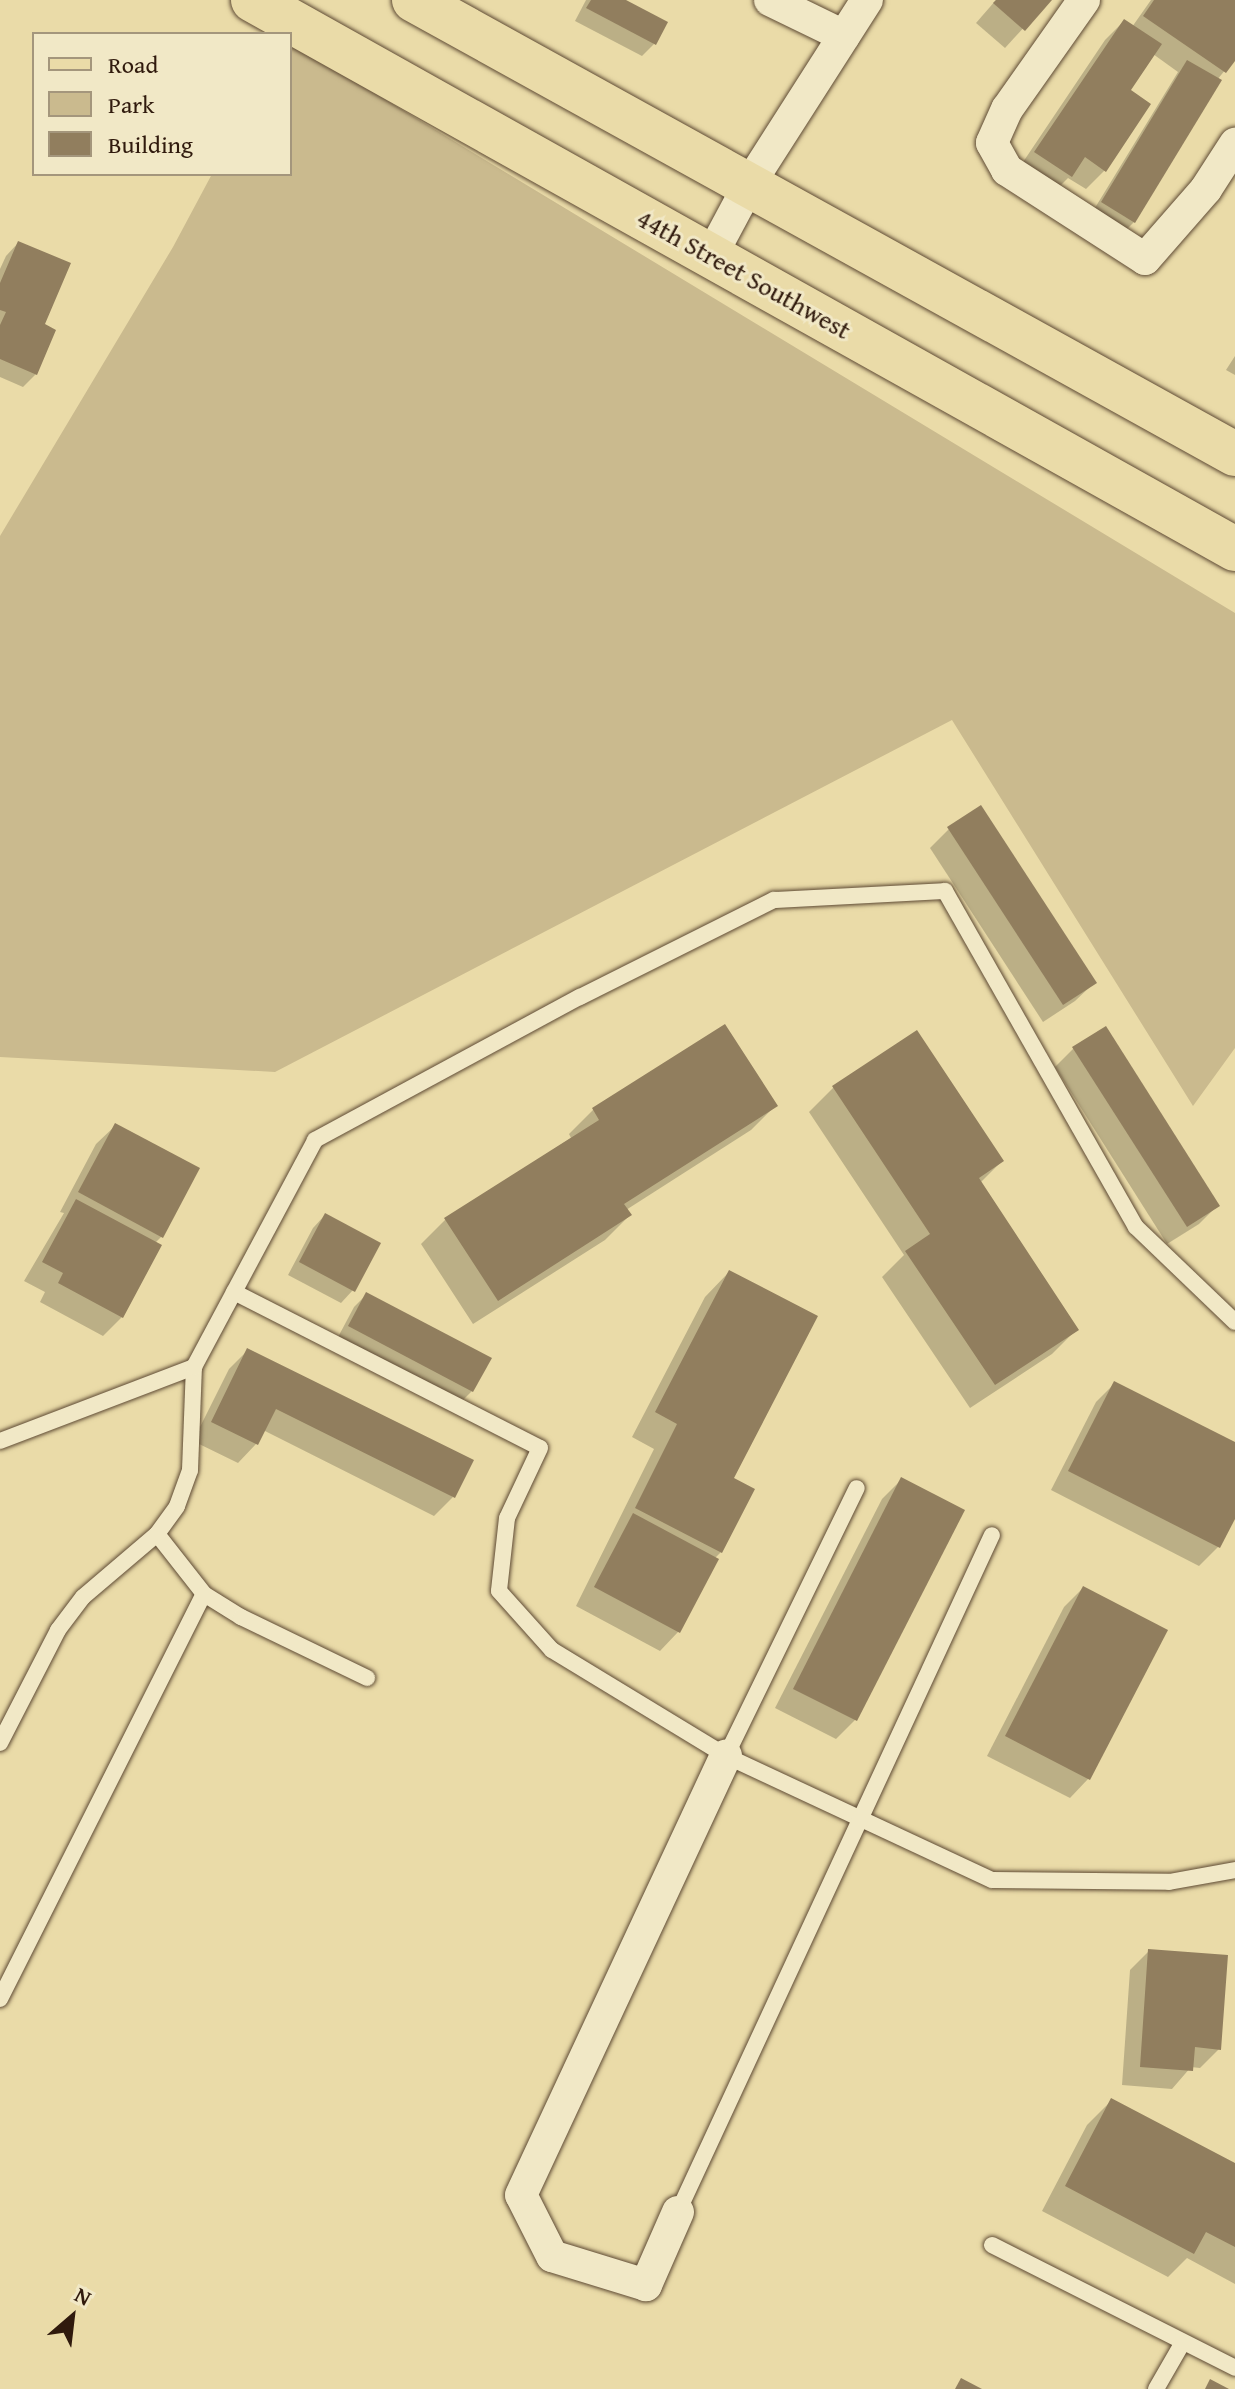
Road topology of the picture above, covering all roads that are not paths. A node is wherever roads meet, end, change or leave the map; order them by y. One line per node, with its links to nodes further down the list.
1 (253, 0): 9 (main road, 44th Street Southwest)
2 (414, 0): 8 (main road)
3 (770, 0): 6 (street)
4 (867, 0): 6 (street)
5 (1084, 0): 7 (street)
6 (844, 36): 8 (street)
7 (1235, 144)
8 (750, 183): 9 (street); 10 (main road)
9 (711, 256): 11 (main road, 44th Street Southwest)
10 (1235, 454)
11 (1235, 549)
12 (234, 1292): 13 (lane); 14 (lane); 22 (lane)
13 (1235, 1322)
14 (194, 1367): 15 (lane); 17 (lane)
15 (0, 1441)
16 (857, 1488): 22 (lane)
17 (157, 1534): 19 (lane); 21 (lane)
18 (992, 1535): 23 (lane)
19 (204, 1594): 20 (lane); 25 (lane)
20 (367, 1678)
21 (0, 1743)
22 (726, 1756): 23 (lane); 26 (street)
23 (860, 1818): 24 (lane); 26 (lane)
24 (1235, 1870)
25 (0, 1999)
26 (678, 2212)
27 (992, 2245): 28 (lane)
28 (1183, 2342): 29 (lane); 30 (lane)
29 (1235, 2368)
30 (1156, 2389)

